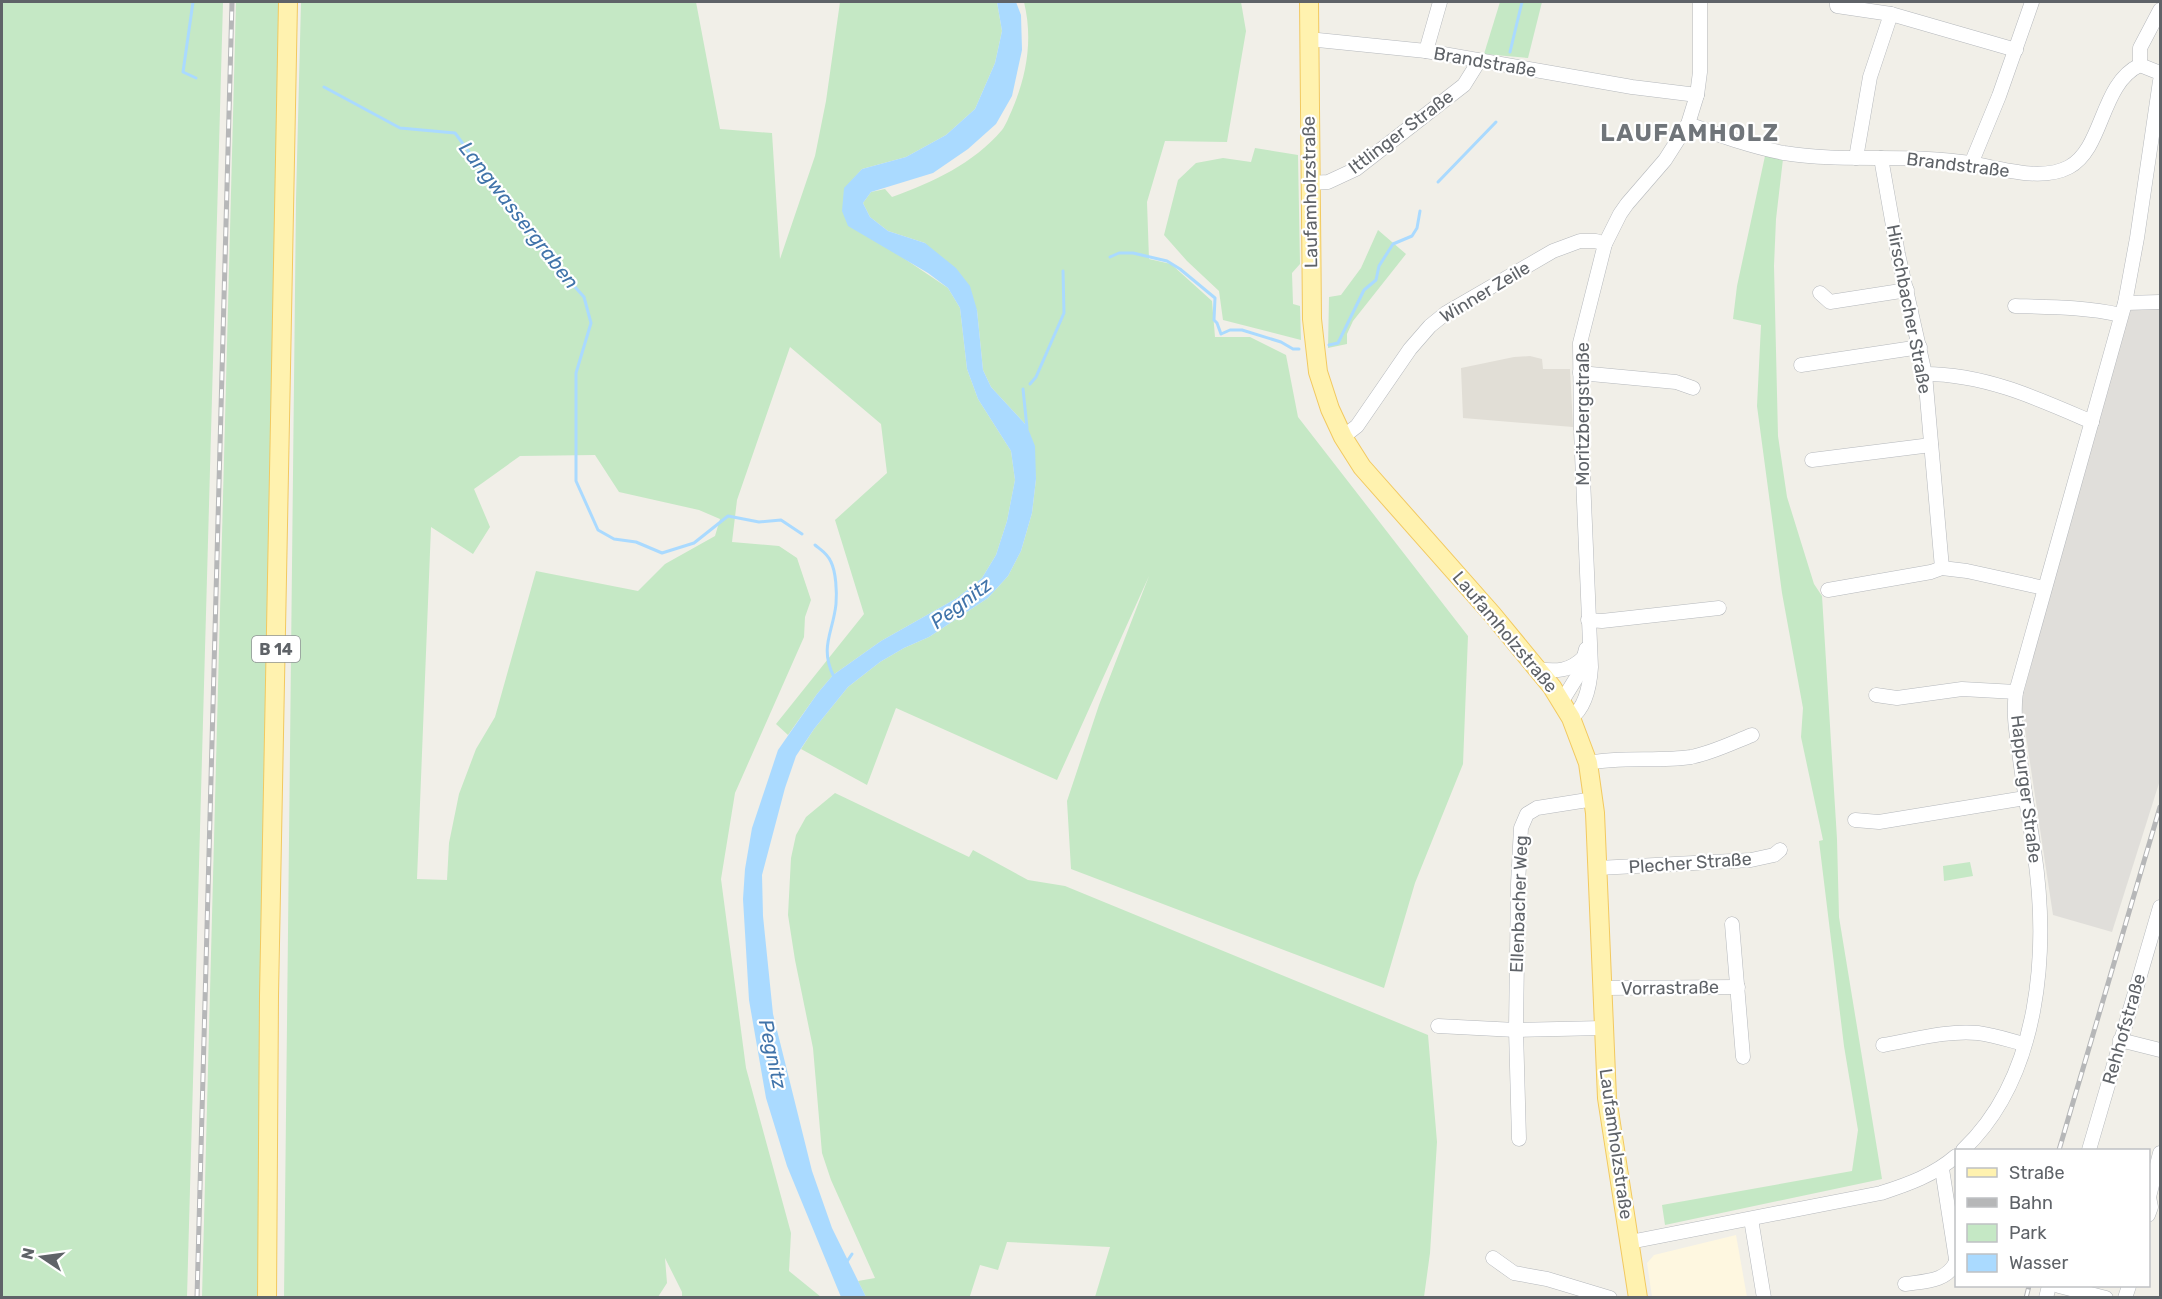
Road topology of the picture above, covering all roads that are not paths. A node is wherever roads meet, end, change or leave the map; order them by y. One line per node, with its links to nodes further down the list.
1 (288, 2): 83 (main road, B 14)
2 (1309, 2): 9 (main road, Laufamholzstraße)
3 (1440, 2): 11 (street)
4 (1700, 2): 16 (street, Moritzbergstraße)
5 (2032, 2): 10 (street)
6 (1837, 4): 8 (street)
7 (2160, 10): 13 (street)
8 (1891, 14): 10 (street); 18 (street)
9 (1308, 39): 11 (street, Brandstraße); 21 (main road, Laufamholzstraße)
10 (2016, 50): 20 (street)
11 (1426, 51): 12 (street, Brandstraße)
12 (1479, 61): 16 (street, Brandstraße); 21 (street, Ittlinger Straße)
13 (2140, 65): 14 (street); 20 (street, Brandstraße)
14 (2160, 73)
15 (2160, 81): 27 (street, Happurger Straße)
16 (1697, 95): 17 (street, Moritzbergstraße)
17 (1688, 124): 18 (street, Brandstraße); 22 (street, Moritzbergstraße)
18 (1856, 158): 19 (street, Brandstraße)
19 (1881, 158): 20 (street, Brandstraße); 23 (street, Hirschbacher Straße)
20 (1971, 164)
21 (1310, 183): 34 (main road, Laufamholzstraße)
22 (1605, 244): 30 (street, Moritzbergstraße); 34 (street, Winner Zeile)
23 (1907, 290): 24 (street); 28 (street, Hirschbacher Straße)
24 (1820, 293)
25 (2160, 302): 27 (street)
26 (2015, 306): 27 (street)
27 (2123, 309): 33 (street, Happurger Straße)
28 (1920, 347): 29 (street); 31 (street, Hirschbacher Straße)
29 (1801, 365)
30 (1580, 373): 32 (street); 41 (street, Moritzbergstraße)
31 (1925, 374): 33 (street); 35 (street, Hirschbacher Straße)
32 (1693, 388)
33 (2092, 422): 38 (street, Happurger Straße)
34 (1343, 437): 44 (main road, Laufamholzstraße)
35 (1931, 444): 36 (street); 37 (street, Hirschbacher Straße)
36 (1812, 460)
37 (1942, 568): 38 (street); 39 (street)
38 (2044, 588): 45 (street, Happurger Straße)
39 (1828, 590)
40 (1719, 608): 41 (street)
41 (1588, 620): 42 (street, Moritzbergstraße)
42 (1588, 641): 43 (street, Moritzbergstraße); 48 (street, Moritzbergstraße)
43 (1583, 658): 44 (street); 47 (street, Moritzbergstraße)
44 (1538, 669): 47 (main road, Laufamholzstraße)
45 (2016, 692): 46 (street); 51 (street, Happurger Straße)
46 (1876, 695)
47 (1562, 701): 48 (main road, Laufamholzstraße)
48 (1571, 718): 50 (main road, Laufamholzstraße)
49 (1752, 735): 50 (street)
50 (1588, 763): 52 (main road, Laufamholzstraße)
51 (2025, 798): 53 (street); 64 (street, Happurger Straße)
52 (1594, 799): 55 (main road, Laufamholzstraße); 62 (street, Ellenbacher Weg)
53 (1855, 820)
54 (1780, 849): 55 (street, Plecher Straße)
55 (1598, 868): 59 (main road, Laufamholzstraße)
56 (2160, 907): 63 (street, Rehhofstraße)
57 (1732, 924): 58 (street, Vorrastraße)
58 (1738, 987): 59 (street, Vorrastraße); 67 (street, Vorrastraße)
59 (1602, 988): 61 (main road, Laufamholzstraße)
60 (1438, 1026): 62 (street)
61 (1604, 1028): 62 (street); 76 (main road, Laufamholzstraße)
62 (1516, 1030): 68 (street, Ellenbacher Weg)
63 (2120, 1040): 66 (street); 70 (street, Rehhofstraße)
64 (2024, 1044): 65 (street); 69 (street, Happurger Straße)
65 (1883, 1046)
66 (2160, 1050)
67 (1743, 1057)
68 (1519, 1139)
69 (1964, 1149)
70 (2089, 1149)
71 (2160, 1154): 74 (street)
72 (1955, 1157): 73 (street)
73 (1942, 1169): 75 (street); 77 (street)
74 (2150, 1193)
75 (1751, 1219): 76 (street); 85 (street)
76 (1630, 1242): 82 (main road, Laufamholzstraße)
77 (1955, 1254)
78 (1493, 1258): 84 (street)
79 (1955, 1263): 80 (street)
80 (1905, 1284)
81 (2063, 1287): 86 (street)
82 (1637, 1297)
83 (267, 1298)
84 (1610, 1298)
85 (1764, 1298)
86 (2106, 1298)

